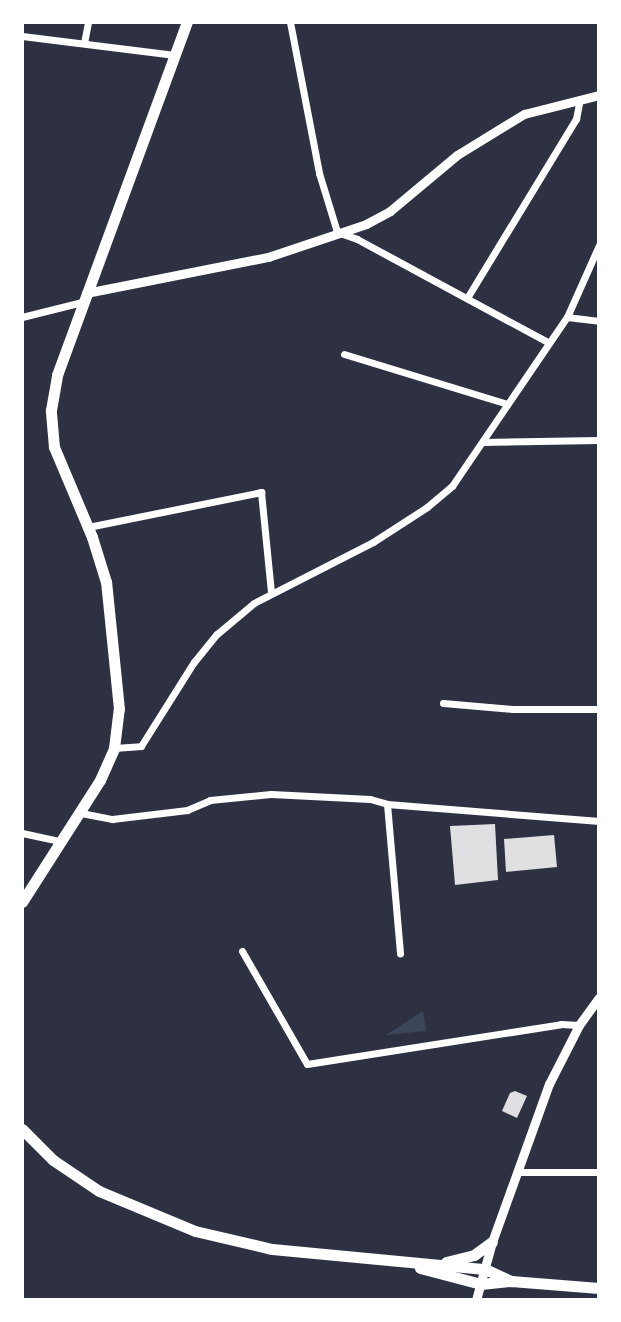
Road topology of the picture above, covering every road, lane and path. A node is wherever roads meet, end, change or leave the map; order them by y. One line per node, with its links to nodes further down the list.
1 (88, 22): 5 (street)
2 (187, 22): 6 (main road)
3 (290, 22): 9 (street)
4 (22, 36): 5 (street)
5 (84, 43): 6 (street)
6 (175, 55): 11 (main road)
7 (599, 95): 8 (street)
8 (580, 99): 9 (street); 12 (street)
9 (337, 232): 11 (street); 12 (street)
10 (599, 245): 14 (street)
11 (84, 298): 13 (street); 21 (main road)
12 (467, 298): 16 (street)
13 (22, 317)
14 (567, 317): 15 (street); 16 (street)
15 (599, 321)
16 (549, 343): 18 (street)
17 (344, 354): 18 (street)
18 (508, 404): 20 (street)
19 (599, 440): 20 (street)
20 (483, 442): 22 (street)
21 (88, 527): 22 (street); 25 (main road)
22 (271, 592): 25 (street)
23 (443, 703): 24 (street)
24 (599, 709)
25 (114, 748): 27 (main road)
26 (387, 804): 27 (street); 28 (street); 33 (street)
27 (81, 813): 30 (main road)
28 (599, 821)
29 (22, 833): 30 (street)
30 (61, 841): 31 (main road)
31 (22, 902)
32 (242, 951): 35 (street)
33 (400, 953)
34 (599, 997): 35 (street)
35 (579, 1025): 37 (street)
36 (22, 1129): 40 (main road)
37 (519, 1172): 38 (street); 39 (street)
38 (599, 1172)
39 (492, 1242): 41 (main road); 42 (street)
40 (408, 1263): 41 (main road); 44 (main road)
41 (429, 1265): 42 (main road)
42 (485, 1269): 43 (main road); 44 (street)
43 (511, 1281): 44 (main road); 45 (main road)
44 (481, 1284): 46 (street)
45 (599, 1288)
46 (476, 1300)

